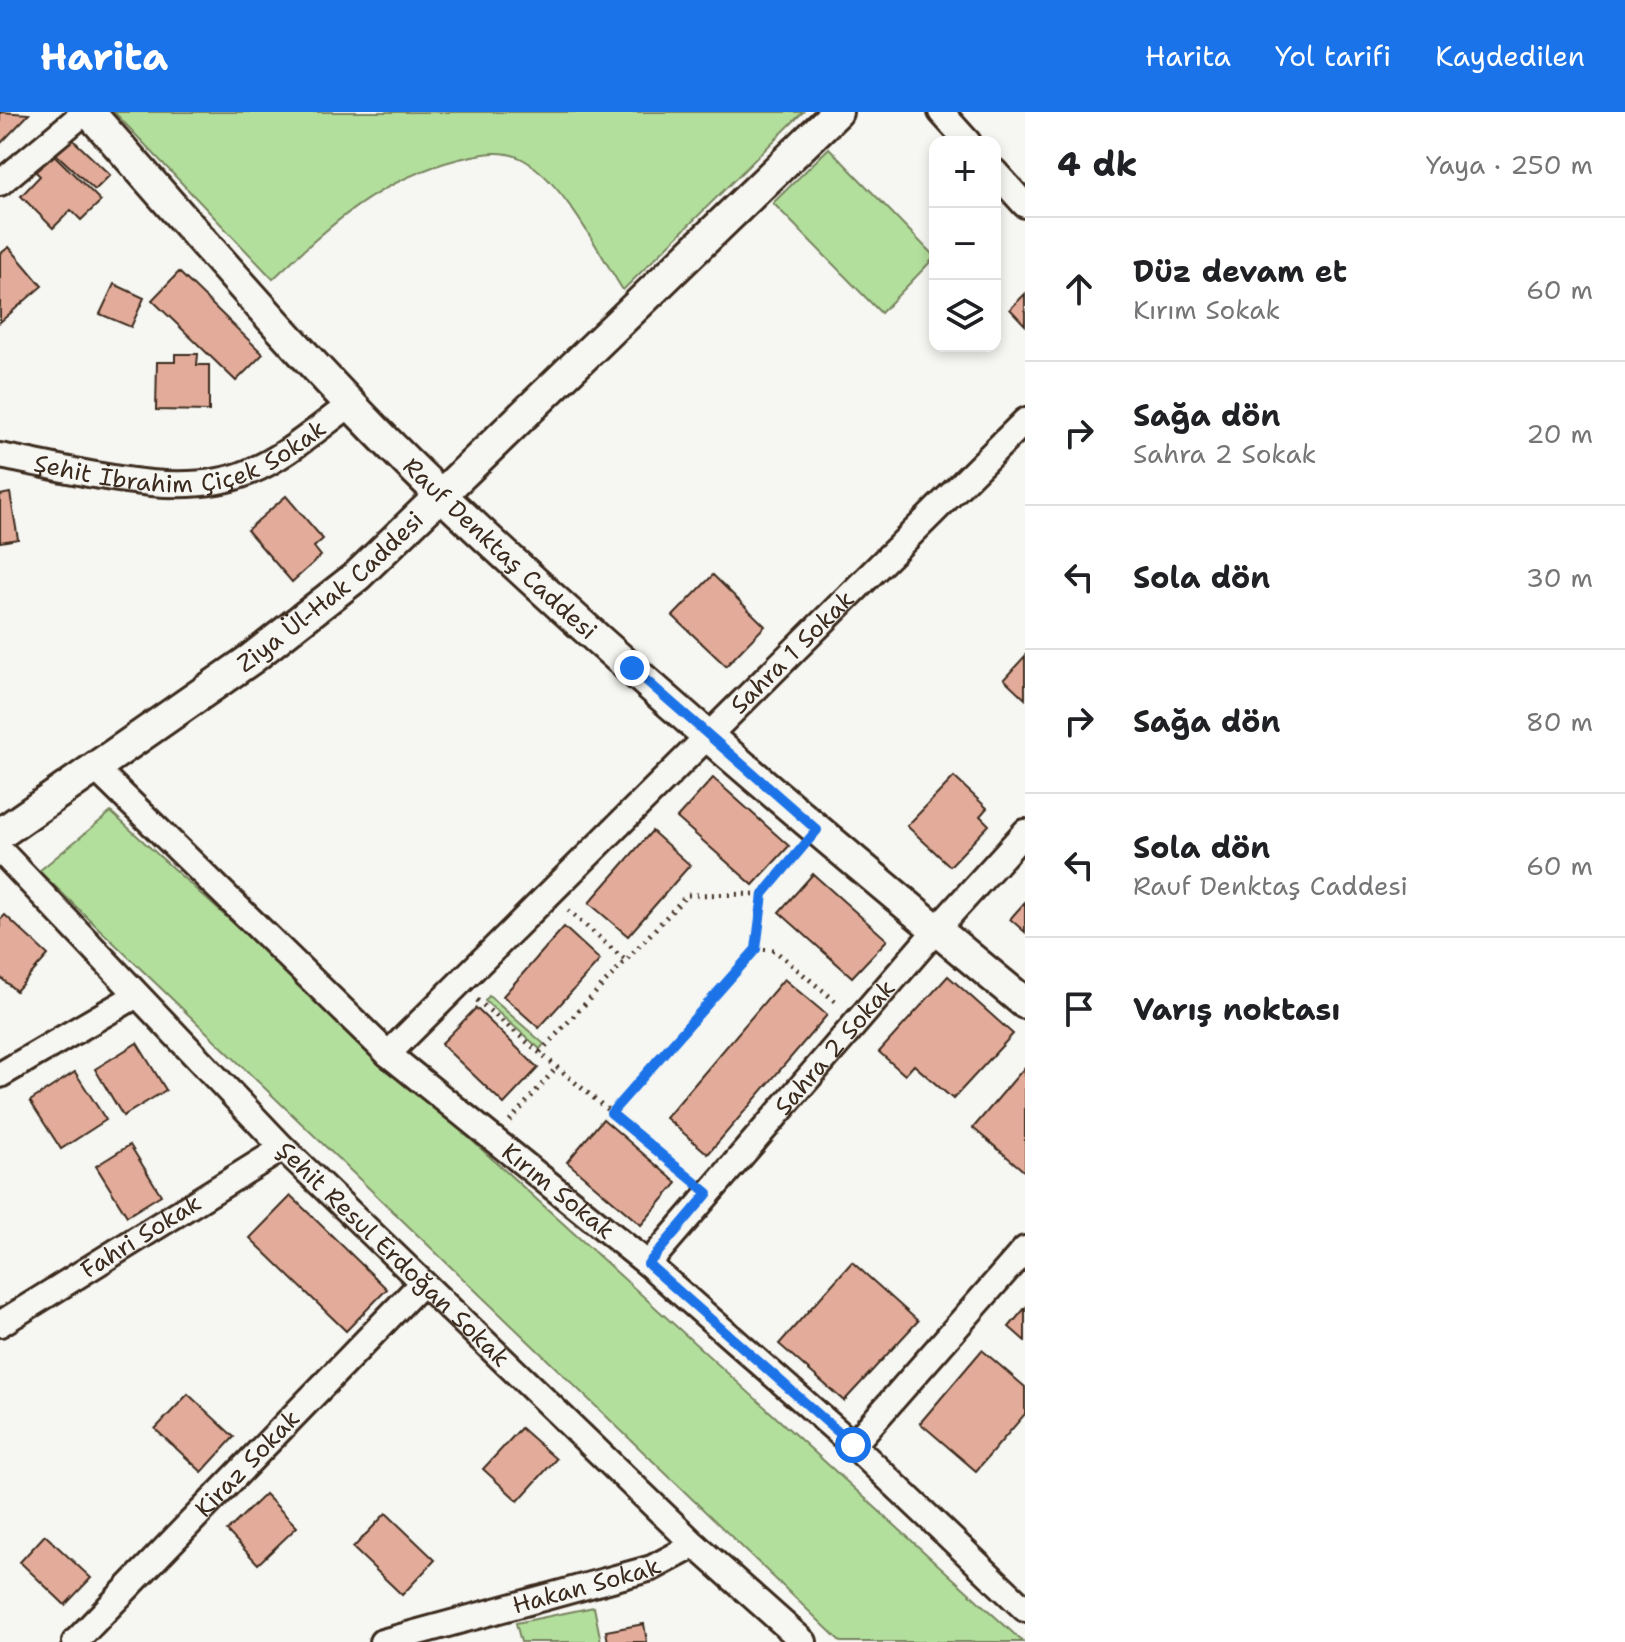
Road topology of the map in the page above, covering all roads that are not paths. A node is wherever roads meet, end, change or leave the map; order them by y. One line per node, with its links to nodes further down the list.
1 (87, 112): 6 (street); 8 (street, Rauf Denktaş Caddesi)
2 (837, 112): 11 (street, Ziya Ül-Hak Caddesi)
3 (941, 112): 4 (street)
4 (963, 136)
5 (1001, 179): 7 (street)
6 (0, 183)
7 (1025, 205)
8 (351, 404): 10 (street, Şehit İbrahim Çiçek Sokak); 11 (street, Rauf Denktaş Caddesi)
9 (1025, 421): 12 (street, Sahra 1 Sokak)
10 (0, 456)
11 (440, 494): 12 (street, Rauf Denktaş Caddesi); 13 (street, Ziya Ül-Hak Caddesi)
12 (707, 735): 17 (street, Rauf Denktaş Caddesi); 20 (street, Sahra 1 Sokak)
13 (95, 768): 15 (street, Ziya Ül-Hak Caddesi); 20 (street, Kırım Sokak)
14 (1025, 832): 17 (street, Sahra 2 Sokak)
15 (0, 834)
16 (0, 850): 18 (street, Şehit Resul Erdoğan Sokak)
17 (936, 930): 19 (street, Rauf Denktaş Caddesi); 24 (street, Sahra 2 Sokak)
18 (137, 995): 21 (street); 22 (street, Şehit Resul Erdoğan Sokak)
19 (1025, 1003)
20 (388, 1054): 24 (street, Kırım Sokak)
21 (0, 1075)
22 (283, 1148): 25 (street, Şehit Resul Erdoğan Sokak); 26 (street, Fahri Sokak)
23 (1025, 1249): 27 (street)
24 (648, 1264): 27 (street, Kırım Sokak)
25 (421, 1284): 28 (street, Şehit Resul Erdoğan Sokak); 30 (street, Kiraz Sokak)
26 (0, 1324)
27 (853, 1445): 29 (street, Kırım Sokak)
28 (695, 1545): 31 (street, Hakan Sokak); 32 (street, Şehit Resul Erdoğan Sokak)
29 (1025, 1609)
30 (75, 1642)
31 (382, 1642)
32 (804, 1642)

